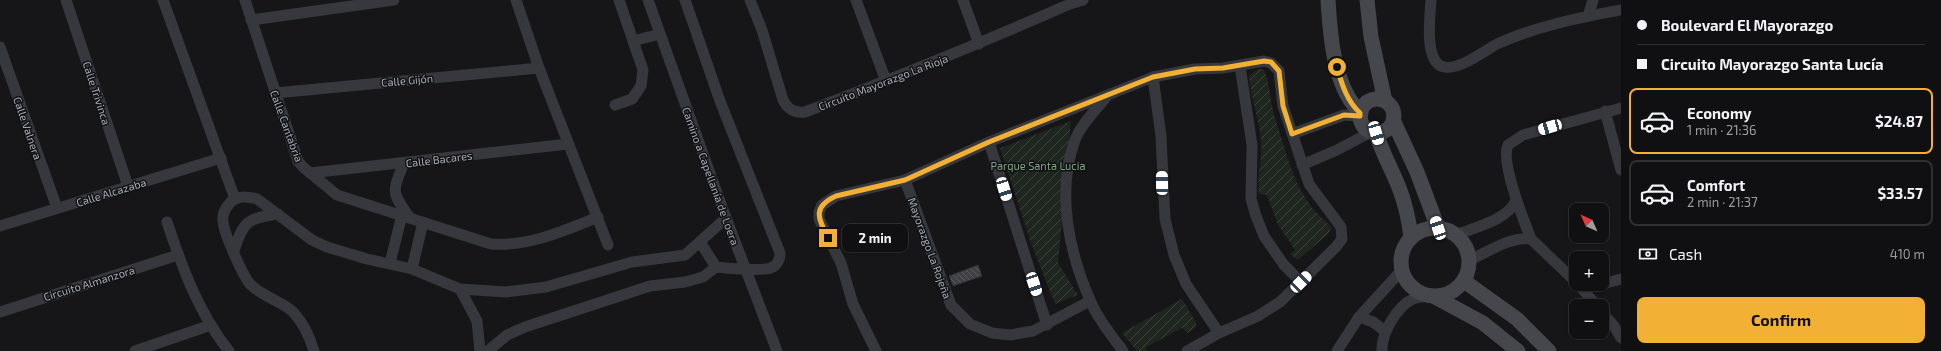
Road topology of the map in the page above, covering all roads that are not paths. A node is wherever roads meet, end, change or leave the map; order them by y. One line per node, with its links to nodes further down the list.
1 (66, 0): 47 (street, Calle Trivinca)
2 (163, 0): 41 (street)
3 (245, 0): 20 (street, Calle Cantabria)
4 (394, 0): 20 (street)
5 (516, 0): 26 (street)
6 (619, 0): 22 (street)
7 (648, 0): 21 (street, Camino a Capellanía de Loera)
8 (685, 0): 70 (street)
9 (750, 0): 28 (street, Circuito Mayorazgo La Rioja)
10 (856, 0): 28 (street)
11 (963, 0): 23 (street)
12 (1083, 0): 17 (street, Circuito Mayorazgo La Rioja)
13 (1328, 0): 35 (street)
14 (1367, 0): 31 (street)
15 (1430, 0): 19 (street)
16 (1594, 0): 19 (street)
17 (1069, 2): 23 (street, Circuito Mayorazgo La Rioja)
18 (1621, 10): 19 (street)
19 (1588, 16)
20 (251, 20): 29 (street, Calle Cantabria)
21 (660, 34): 22 (street); 54 (street, Camino a Capellanía de Loera)
22 (633, 41): 32 (street)
23 (979, 44): 28 (street, Circuito Mayorazgo La Rioja)
24 (0, 47): 50 (street, Calle Valnera)
25 (1240, 66): 27 (street); 38 (street); 75 (street)
26 (539, 68): 29 (street, Calle Gijón); 40 (street)
27 (1153, 77): 30 (street); 88 (street)
28 (886, 81)
29 (275, 93): 45 (street, Calle Cantabria)
30 (1108, 96): 39 (street); 81 (street)
31 (1385, 101): 35 (street); 36 (street)
32 (615, 105)
33 (1621, 108): 34 (street)
34 (1605, 111): 44 (street); 49 (street)
35 (1360, 115): 37 (street); 38 (street)
36 (1393, 120): 37 (street); 58 (street)
37 (1374, 132): 43 (street); 60 (street)
38 (1292, 134): 43 (street)
39 (989, 142): 46 (street); 86 (street)
40 (568, 144): 42 (street, Calle Bacares); 53 (street)
41 (221, 158): 47 (street, Calle Alcazaba); 48 (street)
42 (404, 163): 45 (street, Calle Bacares); 52 (street)
43 (1302, 165): 75 (street)
44 (1621, 170)
45 (310, 173): 52 (street, Calle Cantabria)
46 (905, 180): 86 (street, Mayorazgo La Rojeña); 96 (street)
47 (128, 186): 50 (street, Calle Alcazaba)
48 (235, 199): 51 (street); 64 (street)
49 (1516, 201): 59 (street); 61 (street)
50 (56, 208): 57 (street, Calle Alcazaba)
51 (278, 214): 64 (street); 67 (street)
52 (406, 216): 56 (street, Calle Cantabria); 67 (street)
53 (598, 217): 56 (street, Calle Cantabria); 63 (street)
54 (726, 218): 62 (street); 70 (street, Camino a Capellanía de Loera)
55 (168, 222): 65 (street)
56 (424, 222): 69 (street)
57 (0, 226)
58 (1438, 228): 59 (street); 60 (street)
59 (1456, 235): 66 (street)
60 (1411, 238): 71 (street)
61 (1531, 239): 66 (street); 72 (street)
62 (700, 242): 68 (street); 77 (street)
63 (608, 245)
64 (234, 251): 92 (street)
65 (178, 255): 82 (street, Circuito Almanzora); 85 (street)
66 (1470, 260): 74 (street)
67 (390, 263): 69 (street)
68 (716, 267): 70 (street); 94 (street)
69 (412, 269): 77 (street)
70 (746, 269): 95 (street, Camino a Capellanía de Loera)
71 (1401, 271): 79 (street); 83 (street)
72 (1569, 275)
73 (1621, 279): 76 (street)
74 (1464, 281): 79 (street); 102 (street)
75 (1301, 282): 88 (street)
76 (1609, 282)
77 (460, 289): 93 (street)
78 (1584, 291): 80 (street)
79 (1432, 297): 87 (street); 101 (street)
80 (1591, 299)
81 (1090, 301): 86 (street, Mayorazgo La Rojeña); 97 (street)
82 (0, 312)
83 (1359, 317): 87 (street); 99 (street)
84 (1609, 320): 89 (street)
85 (211, 325): 90 (street); 91 (street)
86 (1047, 325)
87 (1385, 331): 100 (street)
88 (1219, 333): 98 (street)
89 (1621, 338)
90 (136, 351)
91 (228, 351)
92 (314, 351)
93 (480, 351)
94 (488, 351)
95 (777, 351)
96 (876, 351)
97 (1123, 351)
98 (1187, 351)
99 (1337, 351)
100 (1382, 351)
101 (1518, 351)
102 (1549, 351)

